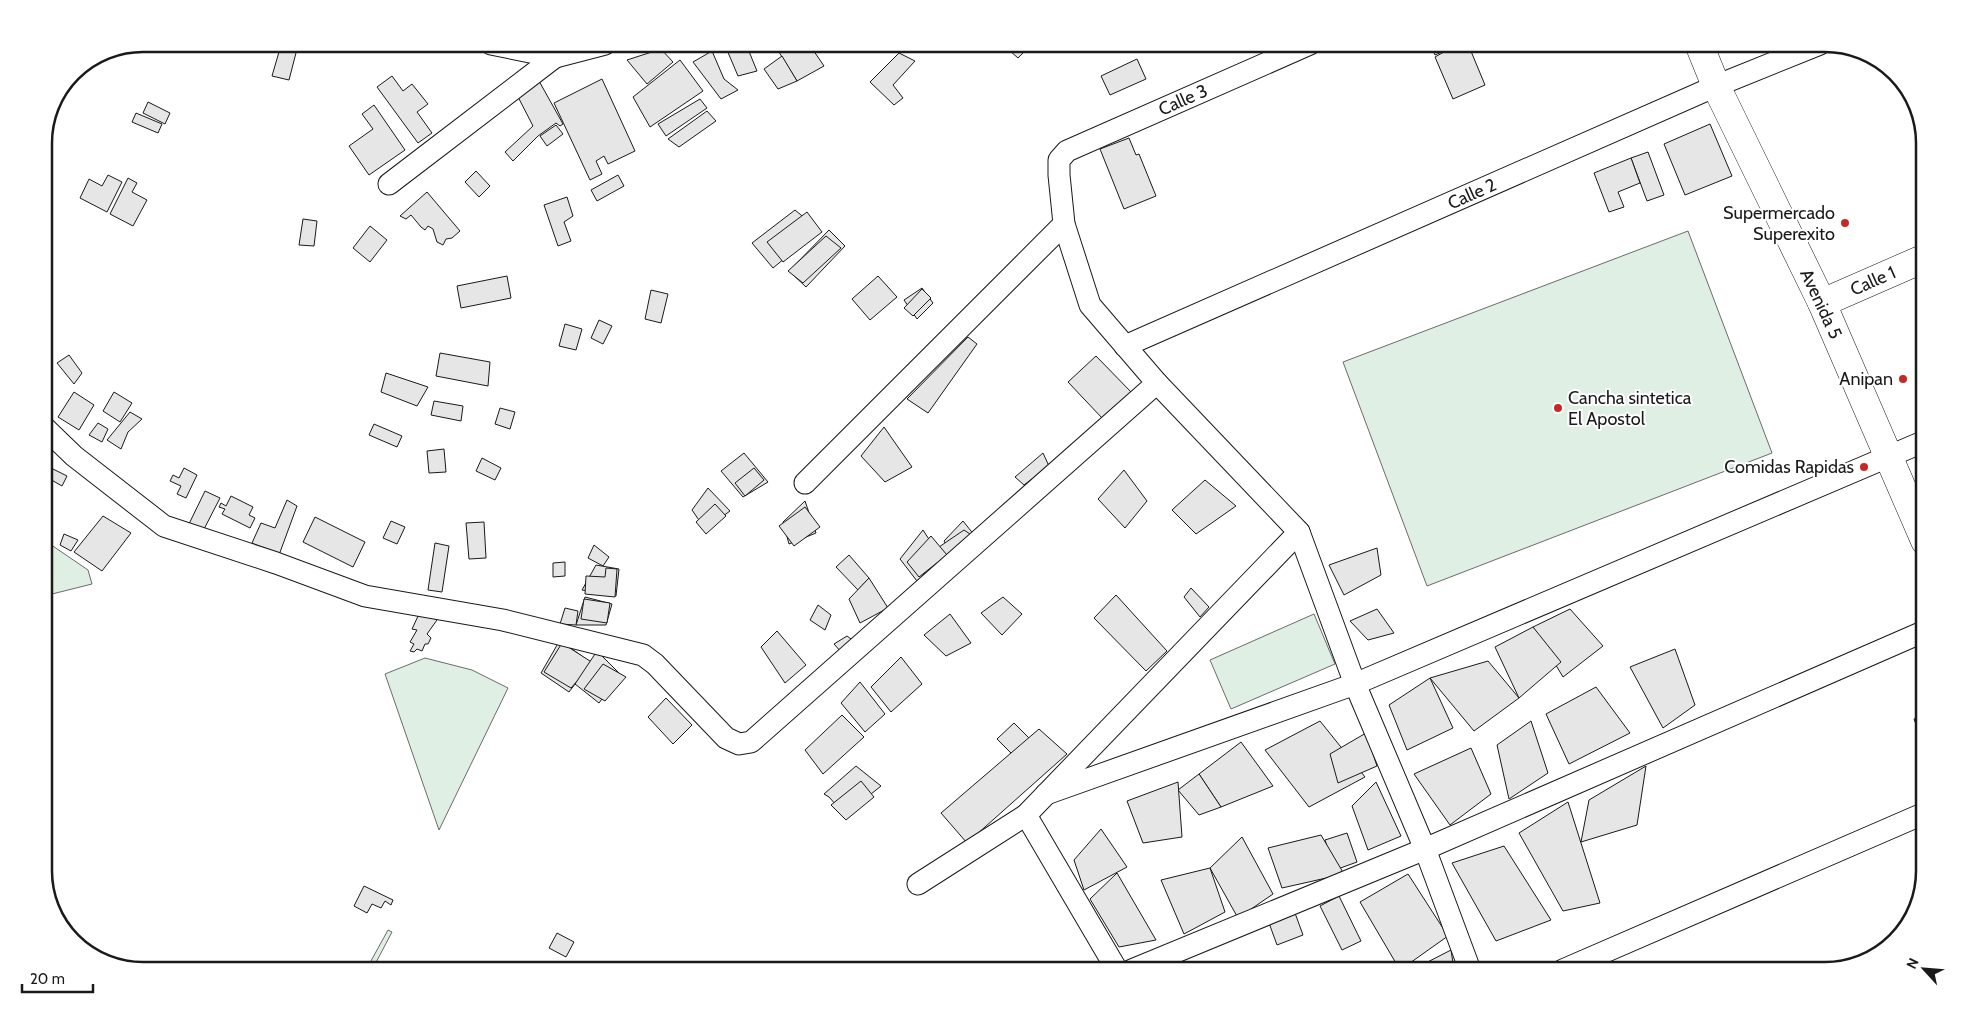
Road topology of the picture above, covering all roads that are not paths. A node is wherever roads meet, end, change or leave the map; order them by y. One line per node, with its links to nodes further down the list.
1 (530, 52): 6 (street)
2 (574, 52): 6 (street)
3 (1292, 52): 9 (street, Calle 3)
4 (1702, 52): 7 (street, Avenida 5)
5 (1800, 52): 7 (street, Calle 2)
6 (555, 57): 8 (street)
7 (1716, 86): 11 (street, Avenida 5); 12 (street, Calle 2)
8 (388, 184)
9 (1064, 224): 12 (street); 17 (street)
10 (1916, 262): 11 (street, Calle 1)
11 (1822, 303): 16 (street, Avenida 5)
12 (1125, 346): 13 (street)
13 (1157, 383): 14 (street); 19 (street)
14 (53, 436)
15 (1916, 446): 16 (street)
16 (1890, 456): 18 (street, Avenida 5); 21 (street)
17 (805, 483)
18 (1916, 518)
19 (1299, 532): 21 (street); 22 (street)
20 (1916, 635): 25 (street)
21 (1355, 684): 22 (street); 25 (street)
22 (1046, 794): 23 (street)
23 (1026, 815): 26 (street); 27 (street)
24 (1916, 817): 30 (street)
25 (1425, 849): 28 (street); 29 (street)
26 (918, 884)
27 (1112, 962)
28 (1151, 962)
29 (1467, 962)
30 (1581, 962)

